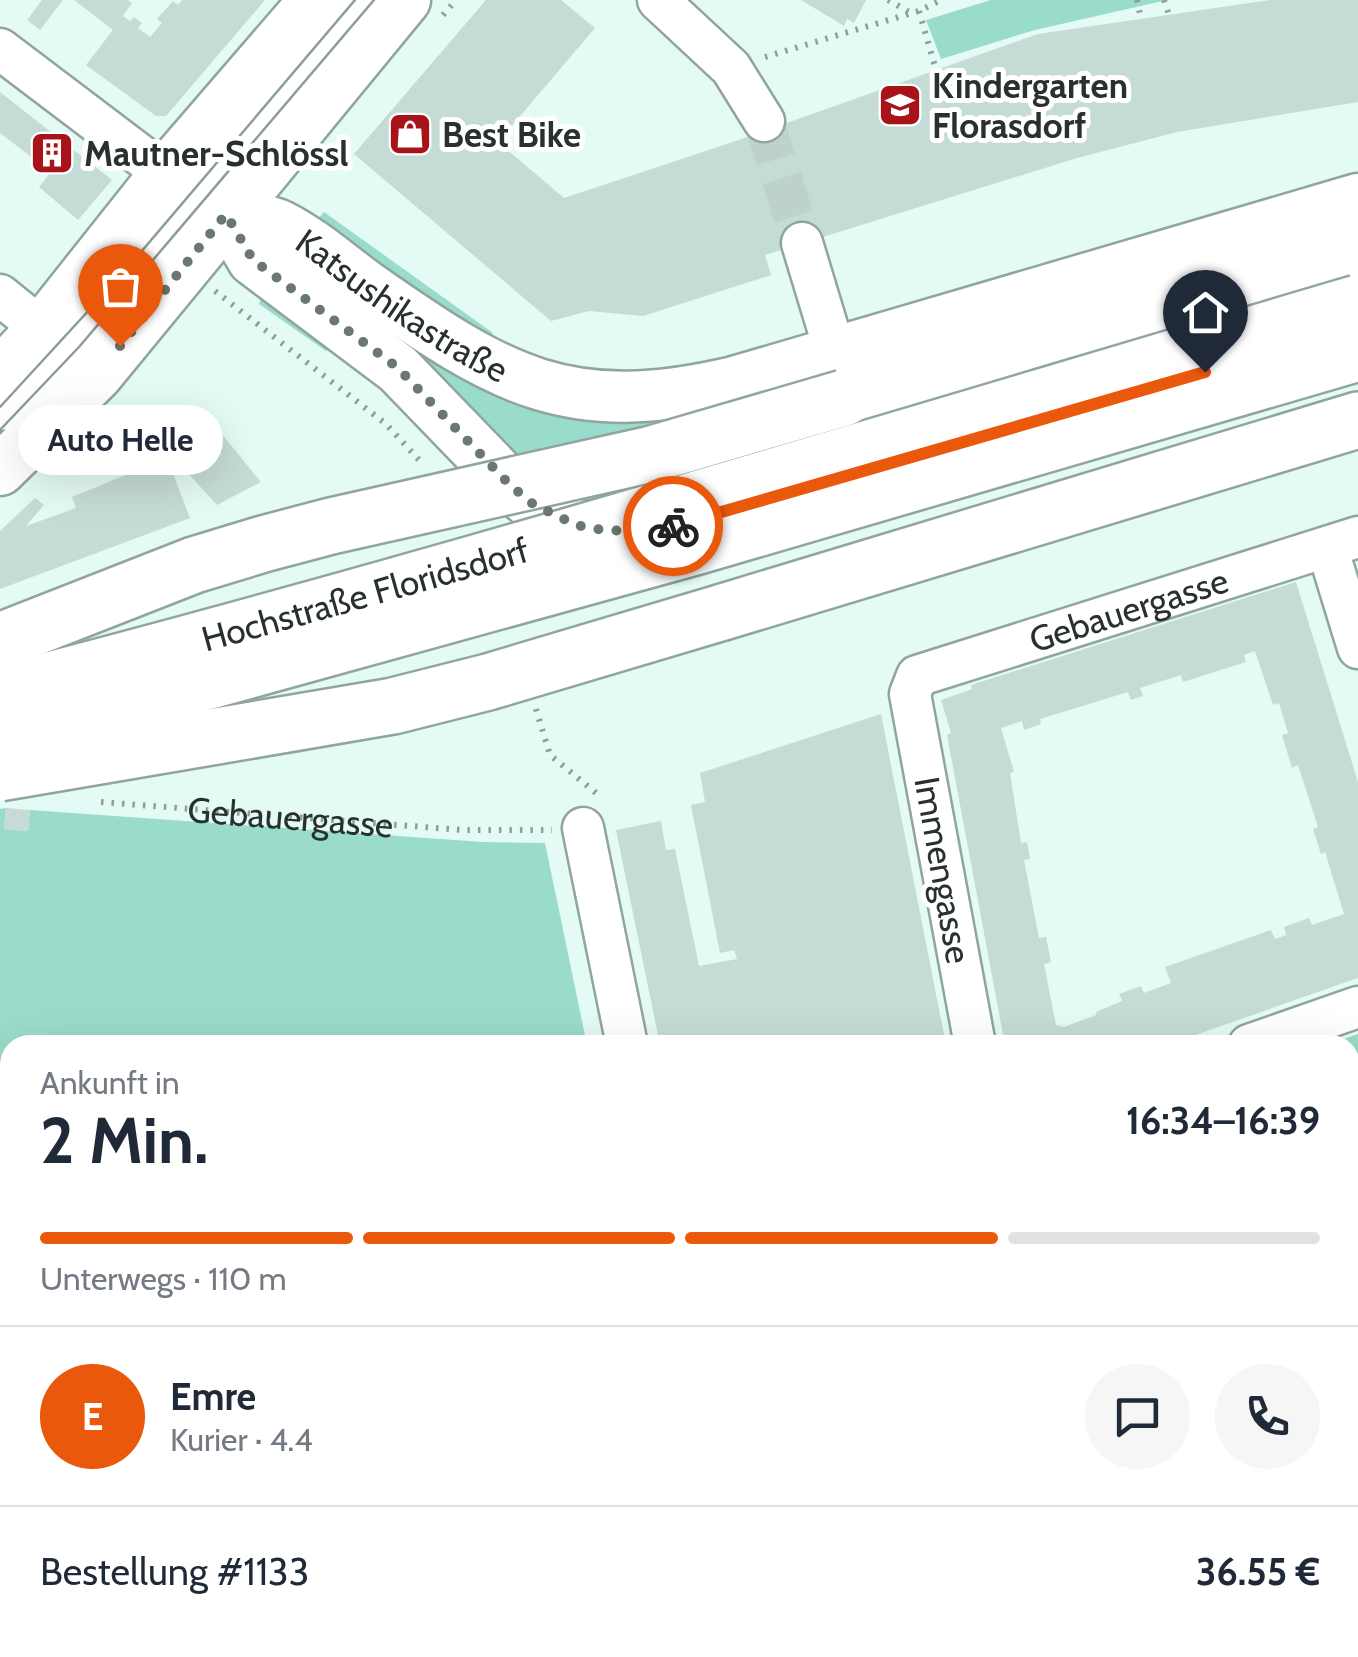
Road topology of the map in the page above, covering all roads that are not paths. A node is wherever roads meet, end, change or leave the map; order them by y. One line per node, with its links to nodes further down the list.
1 (314, 0): 7 (main road)
2 (364, 0): 7 (street)
3 (405, 0): 7 (main road)
4 (658, 0): 6 (street)
5 (0, 49): 7 (street)
6 (764, 121)
7 (196, 196): 13 (main road, Katsushikastraße); 14 (main road); 17 (main road, Katsushikastraße); 18 (street); 20 (main road)
8 (1358, 200): 17 (main road, Katsushikastraße)
9 (802, 244): 17 (street)
10 (1358, 247): 17 (highway)
11 (0, 294): 14 (street)
12 (1358, 303): 24 (highway, Hochstraße Floridsdorf, bridge)
13 (1358, 328)
14 (42, 329): 16 (main road)
15 (1358, 353): 26 (highway, Hochstraße Floridsdorf, bridge)
16 (0, 374)
17 (840, 375): 22 (highway, bridge)
18 (0, 410)
19 (1358, 420): 27 (highway, bridge)
20 (0, 470)
21 (1342, 542): 23 (street); 25 (street, Gebauergasse)
22 (0, 641)
23 (1358, 648)
24 (0, 693)
25 (910, 694): 31 (street, Immengasse)
26 (0, 740)
27 (0, 773)
28 (590, 810): 30 (street)
29 (1358, 1007): 32 (street)
30 (625, 1035)
31 (974, 1035)
32 (1278, 1035)

